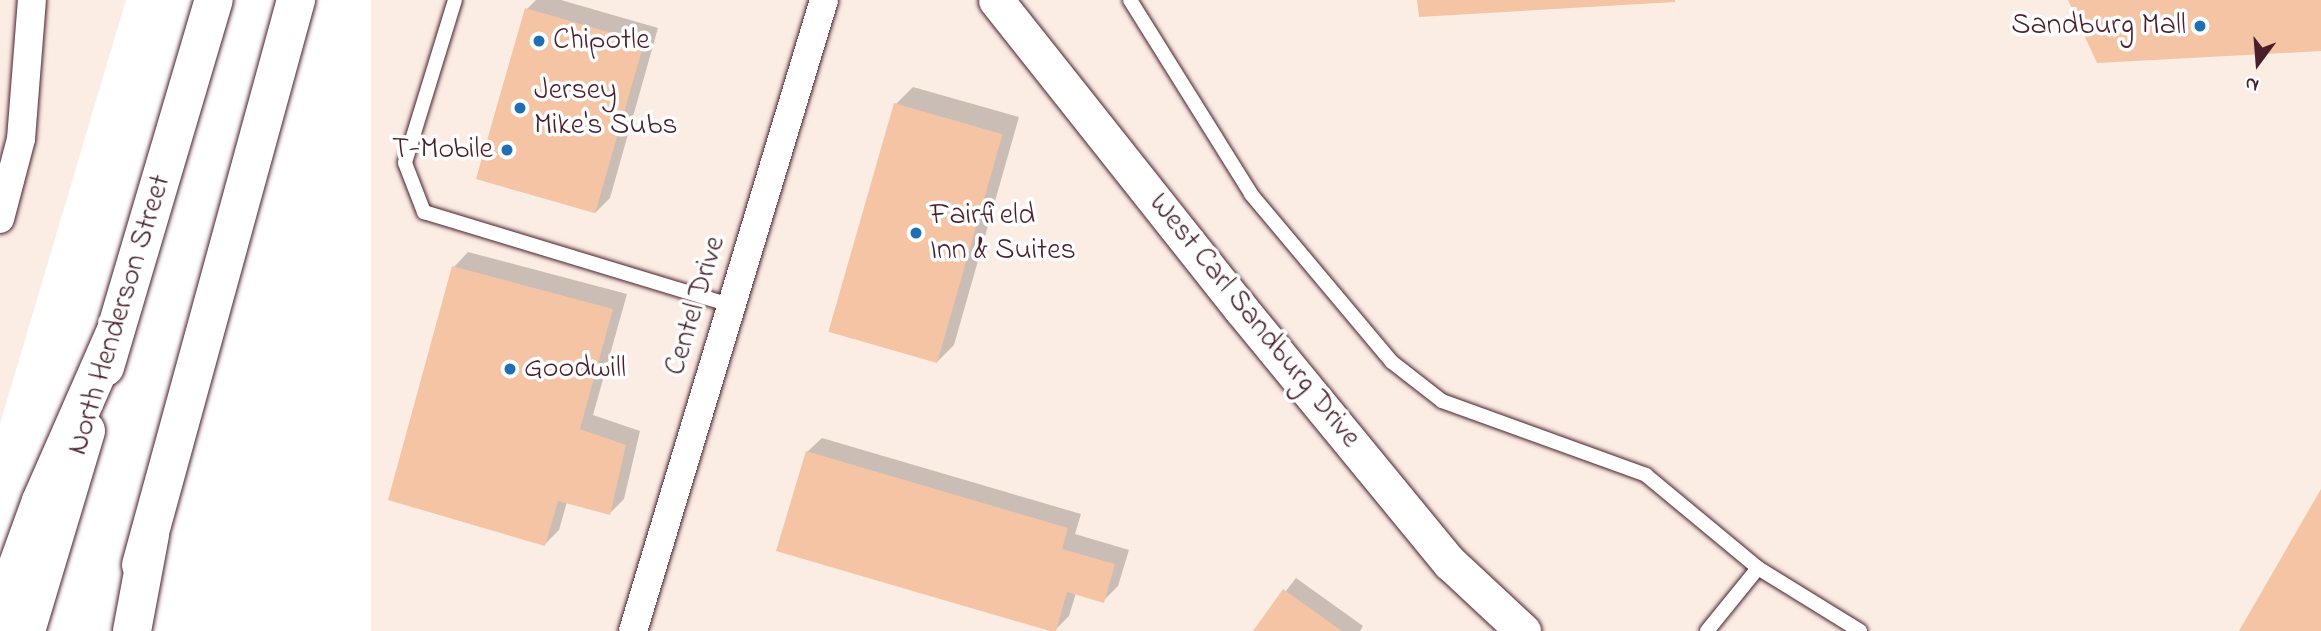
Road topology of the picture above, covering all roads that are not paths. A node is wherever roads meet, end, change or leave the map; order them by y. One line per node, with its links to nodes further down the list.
1 (32, 0): 8 (street)
2 (214, 0): 10 (main road, North Henderson Street)
3 (296, 0): 11 (main road)
4 (455, 0): 9 (lane)
5 (824, 0): 9 (street, Centel Drive)
6 (996, 0): 18 (street, West Carl Sandburg Drive)
7 (1130, 0): 12 (lane)
8 (0, 219)
9 (731, 305): 17 (street, Centel Drive)
10 (114, 335): 13 (main road); 14 (main road, North Henderson Street)
11 (150, 535): 15 (main road); 16 (main road)
12 (1758, 568): 19 (lane); 20 (lane)
13 (0, 614)
14 (26, 631)
15 (121, 631)
16 (132, 631)
17 (633, 631)
18 (1523, 631)
19 (1707, 631)
20 (1860, 631)

